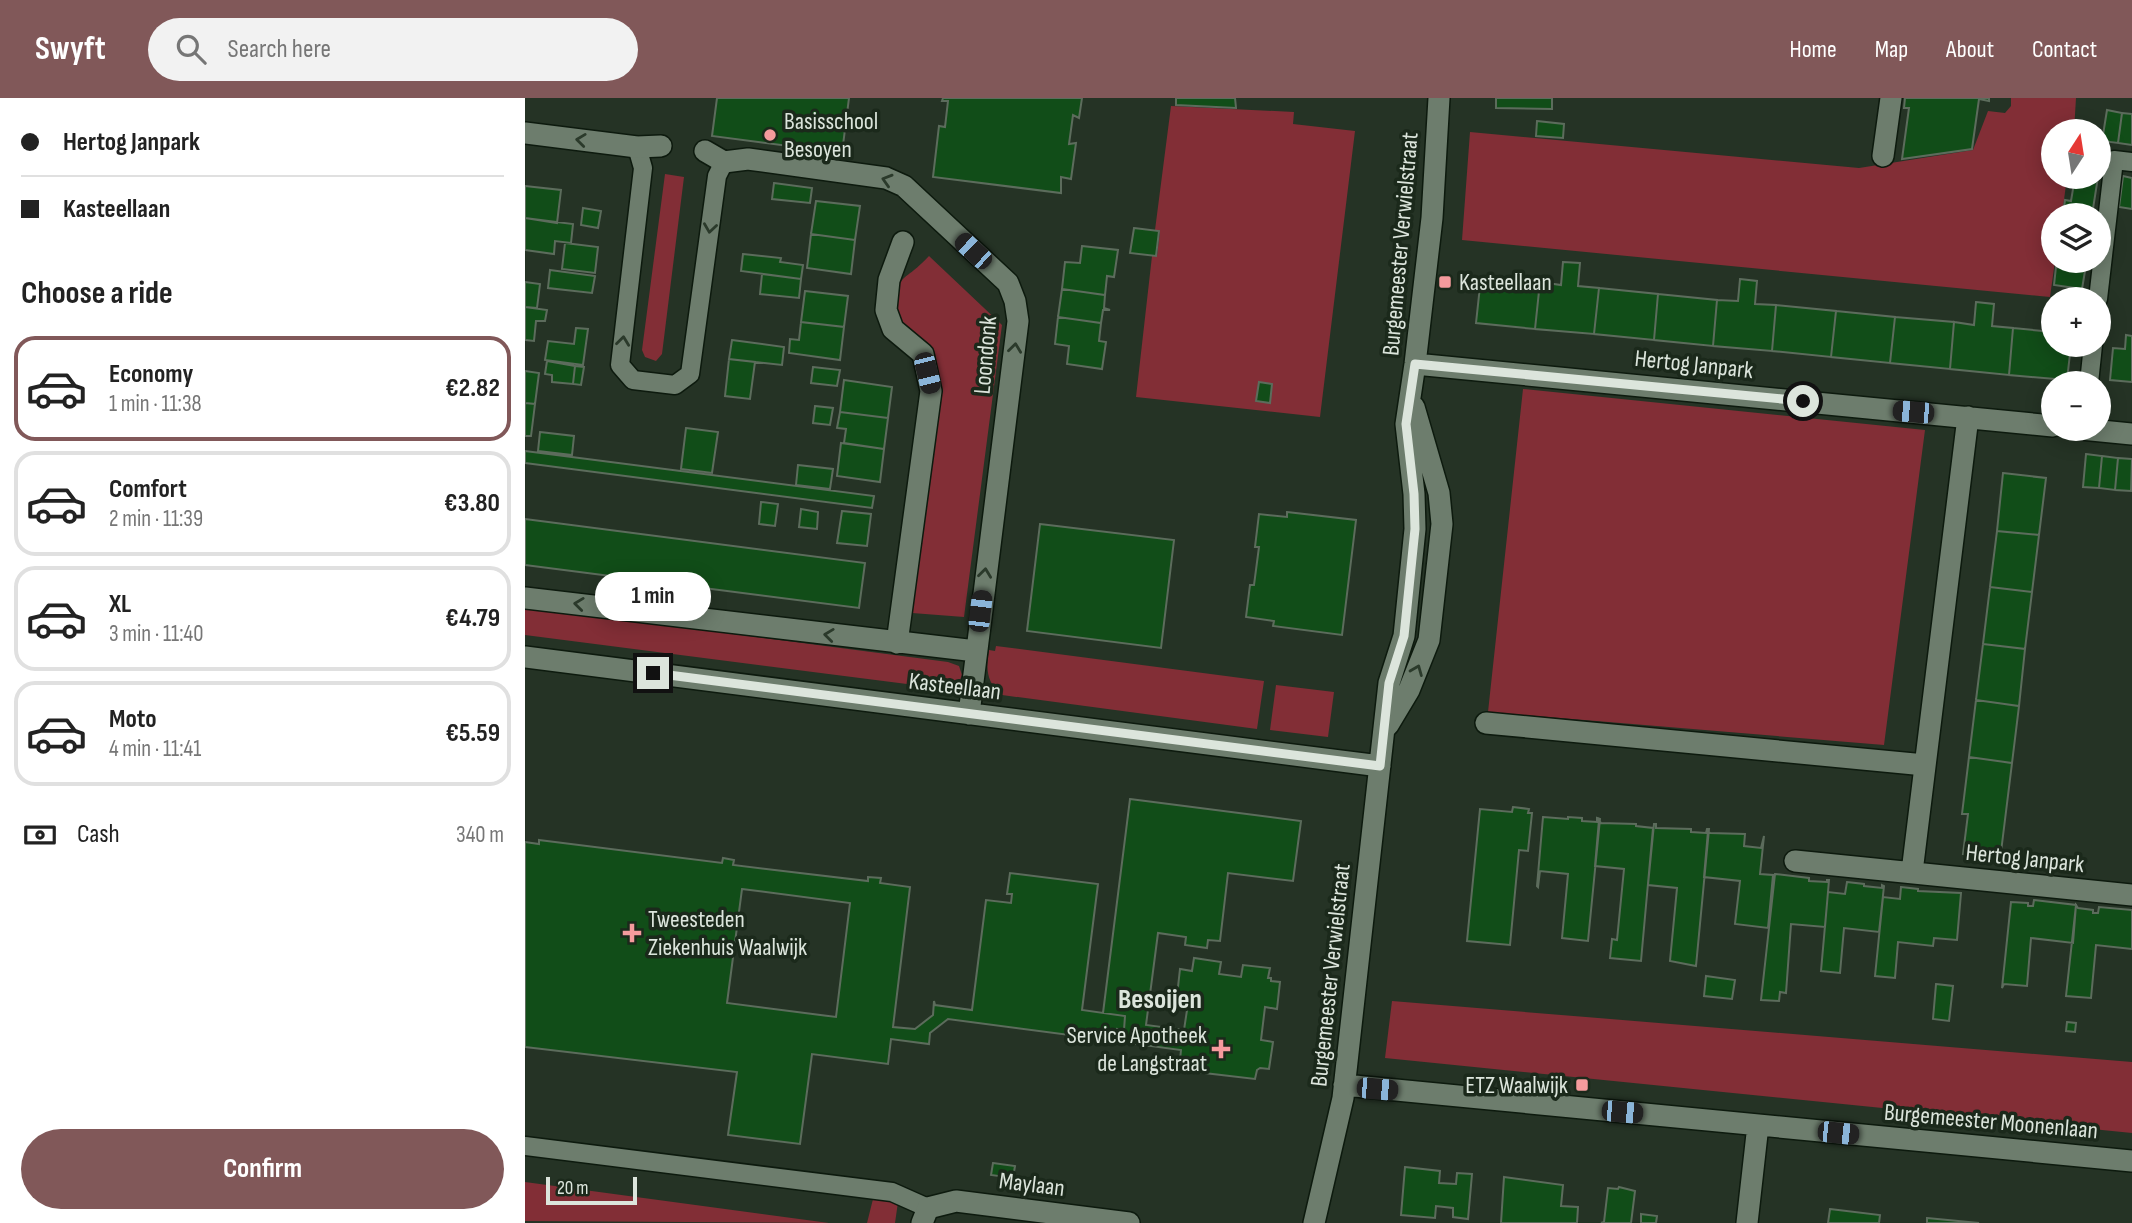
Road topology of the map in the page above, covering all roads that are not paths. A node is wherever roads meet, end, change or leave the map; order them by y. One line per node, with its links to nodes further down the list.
1 (1439, 98): 12 (street, Burgemeester Verwielstraat)
2 (1891, 98): 7 (street)
3 (525, 133): 5 (street, one-way to 3)
4 (661, 146): 5 (street)
5 (636, 147): 8 (lane, one-way to 5)
6 (705, 152): 8 (street, Loondonk)
7 (1883, 156)
8 (725, 162): 19 (street, Loondonk, one-way to 8)
9 (2132, 162): 11 (lane)
10 (903, 242): 18 (street, Loondonk)
11 (2099, 287)
12 (1415, 364): 13 (street, Hertog Janpark); 24 (street, Burgemeester Verwielstraat)
13 (1968, 417): 14 (street, Hertog Janpark); 23 (street)
14 (2041, 425)
15 (2111, 432): 16 (street)
16 (2132, 434)
17 (525, 598): 18 (street, Kasteellaan, one-way to 17)
18 (897, 643): 19 (street, Kasteellaan)
19 (976, 651): 21 (street, Loondonk)
20 (525, 657): 21 (street, Kasteellaan)
21 (969, 714): 24 (street, Kasteellaan)
22 (1486, 723): 23 (street)
23 (1925, 765): 26 (street)
24 (1380, 766): 28 (street, Burgemeester Verwielstraat)
25 (1795, 861): 26 (street, Hertog Janpark)
26 (1912, 872): 27 (street, Hertog Janpark)
27 (2132, 895)
28 (1344, 1085): 29 (street, Burgemeester Moonenlaan); 34 (street, Burgemeester Verwielstraat)
29 (1758, 1125): 31 (street, Burgemeester Moonenlaan); 35 (street)
30 (525, 1146): 32 (lane)
31 (2132, 1161)
32 (925, 1215): 33 (street, Maylaan)
33 (1129, 1223)
34 (1314, 1223)
35 (1747, 1223)

